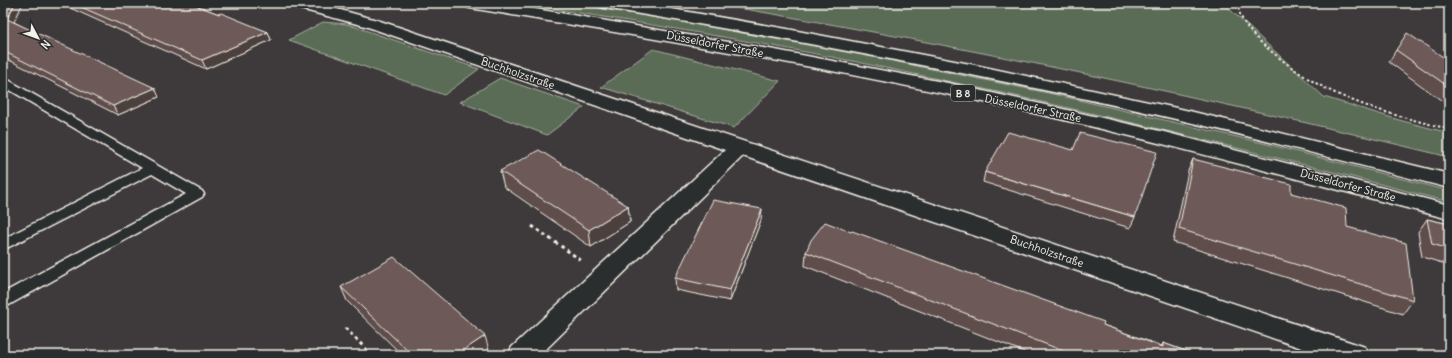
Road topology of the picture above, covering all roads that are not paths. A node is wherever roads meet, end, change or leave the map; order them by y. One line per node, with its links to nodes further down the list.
1 (295, 3): 5 (main road, Buchholzstraße)
2 (470, 3): 8 (main road, Düsseldorfer Straße / B 8)
3 (605, 3): 7 (main road, Düsseldorfer Straße / B 8)
4 (6, 86): 6 (lane)
5 (739, 148): 11 (main road); 12 (main road, Buchholzstraße)
6 (153, 168): 9 (lane); 10 (lane)
7 (1449, 181)
8 (1449, 212)
9 (3, 245)
10 (3, 301)
11 (522, 355)
12 (1355, 355)

